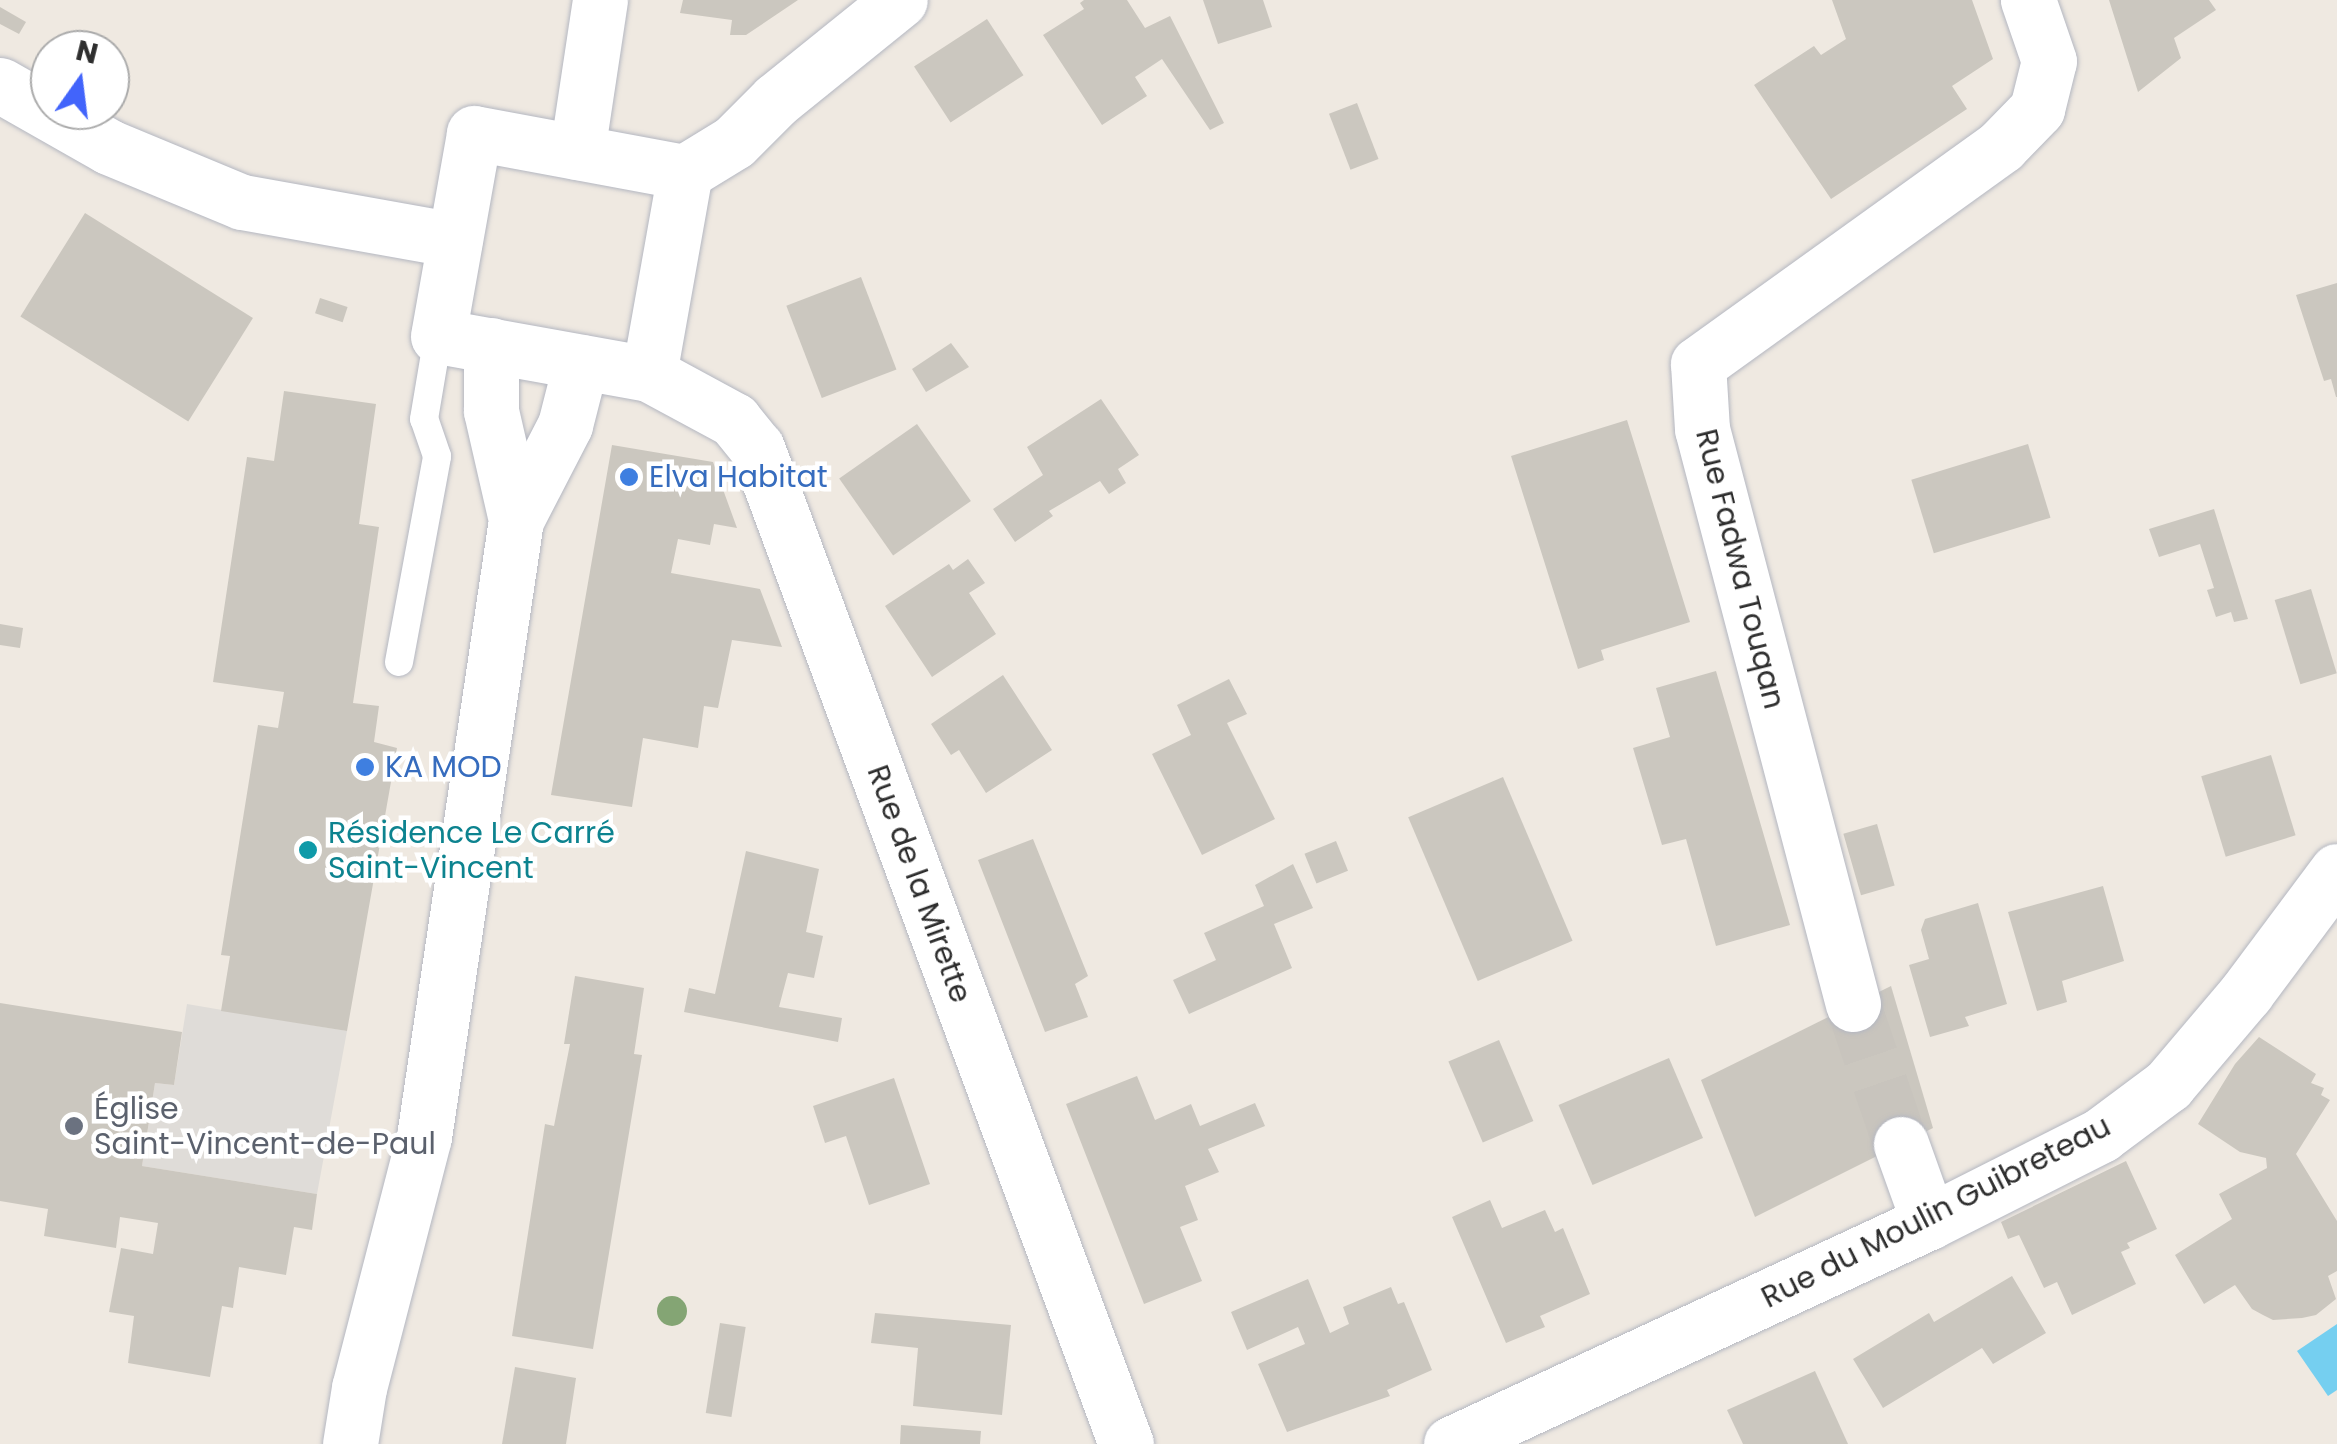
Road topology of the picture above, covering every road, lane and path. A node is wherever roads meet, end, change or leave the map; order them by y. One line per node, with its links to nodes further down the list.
1 (600, 0): 5 (street)
2 (900, 0): 6 (street)
3 (2028, 0): 14 (street, Rue Fadwa Touqan)
4 (0, 86): 7 (street)
5 (577, 152): 6 (street); 7 (street)
6 (685, 172): 10 (street)
7 (456, 240): 8 (street)
8 (464, 341): 9 (street, Rue de la Mirette); 11 (street); 12 (lane)
9 (582, 362): 10 (street, Rue de la Mirette); 11 (street)
10 (650, 374): 18 (street, Rue de la Mirette)
11 (516, 520): 17 (street)
12 (399, 662)
13 (2337, 870): 16 (street, Rue du Moulin Guibreteau)
14 (1854, 1004)
15 (1900, 1144): 16 (street)
16 (1929, 1222): 19 (street, Rue du Moulin Guibreteau)
17 (350, 1444)
18 (1126, 1444)
19 (1451, 1444)

